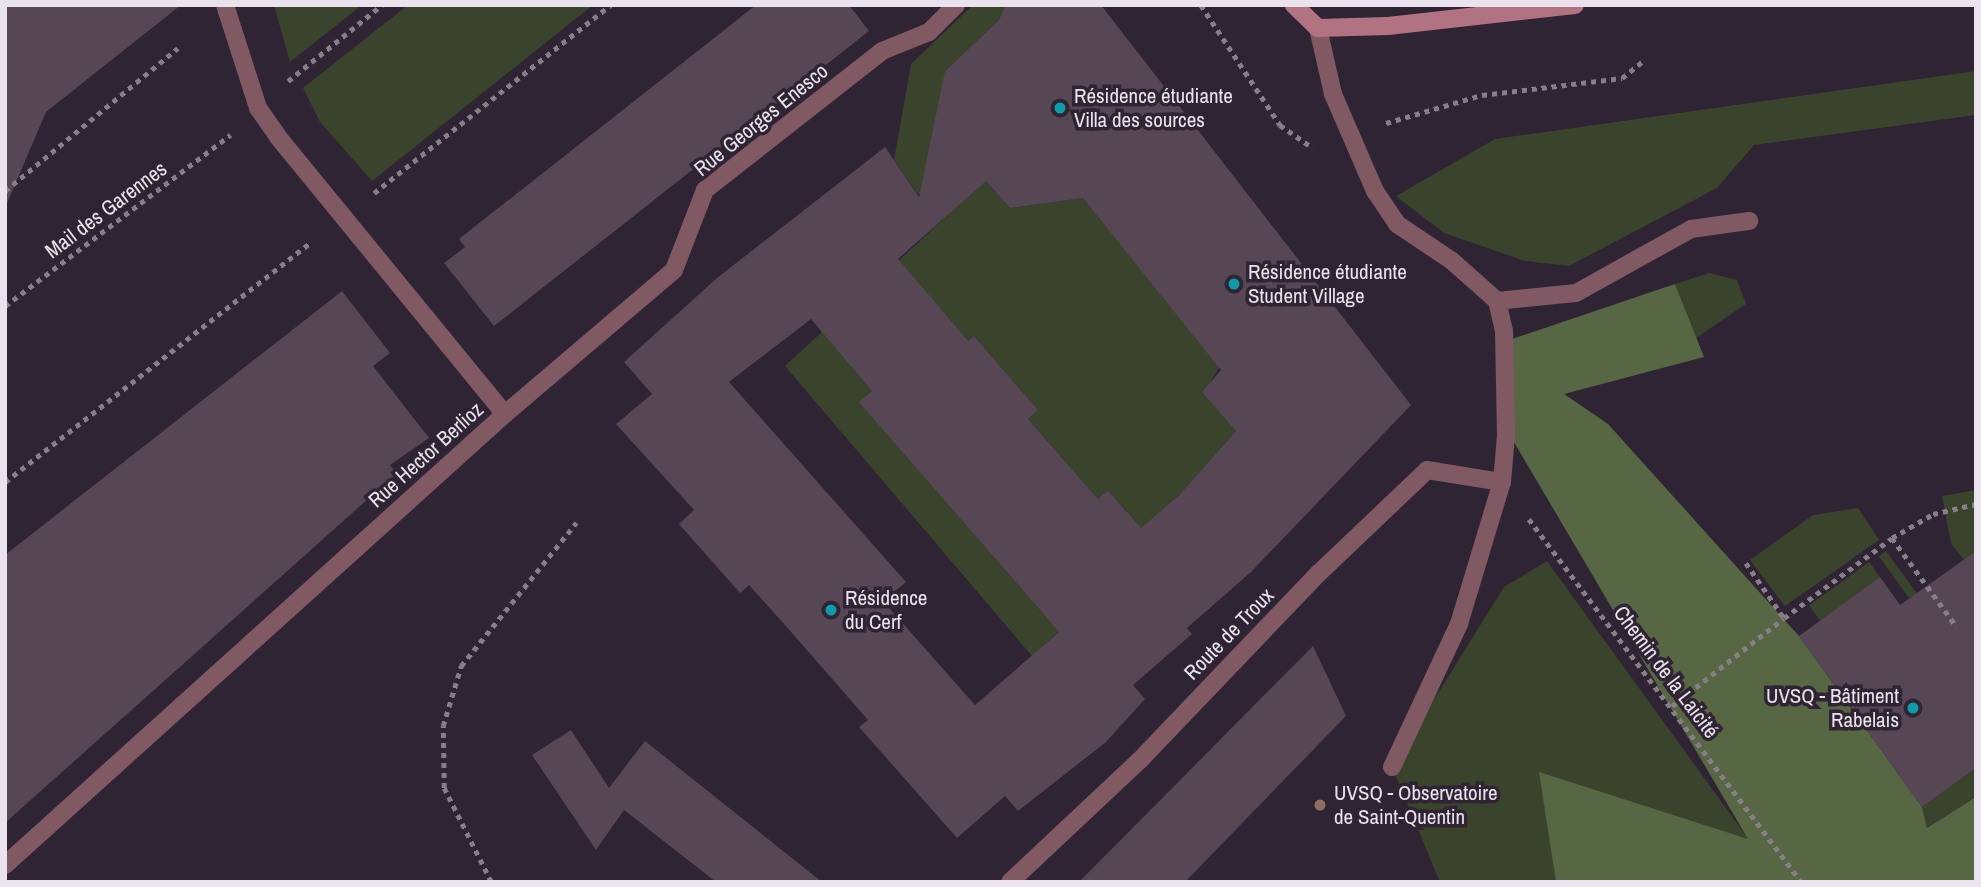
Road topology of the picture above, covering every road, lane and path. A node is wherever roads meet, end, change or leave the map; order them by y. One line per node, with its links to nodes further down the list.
1 (225, 5): 21 (street, Rue Hector Berlioz)
2 (383, 5): 11 (path)
3 (610, 5): 16 (path)
4 (956, 5): 21 (street, Rue Georges Enesco)
5 (1201, 5): 14 (path)
6 (1294, 5): 8 (street)
7 (1575, 5): 8 (street)
8 (1318, 28): 19 (street)
9 (178, 48): 15 (path)
10 (1644, 60): 12 (path)
11 (291, 78)
12 (1383, 126)
13 (225, 139): 20 (path, Mail des Garennes)
14 (1322, 148)
15 (5, 191)
16 (373, 194)
17 (1749, 221): 19 (street)
18 (311, 242): 22 (path)
19 (1497, 302): 23 (street)
20 (5, 306)
21 (505, 414): 32 (street, Rue Hector Berlioz)
22 (5, 482)
23 (1502, 482): 30 (path, Chemin de la Laicité); 31 (street); 34 (street, Route de Troux)
24 (1976, 504): 26 (path)
25 (576, 523): 33 (path)
26 (1892, 538): 28 (path); 29 (path)
27 (1746, 563): 28 (path)
28 (1784, 618): 30 (path)
29 (1957, 627)
30 (1672, 705): 35 (path, Chemin de la Laicité)
31 (1392, 767)
32 (5, 865)
33 (491, 882)
34 (1010, 882)
35 (1802, 882)

